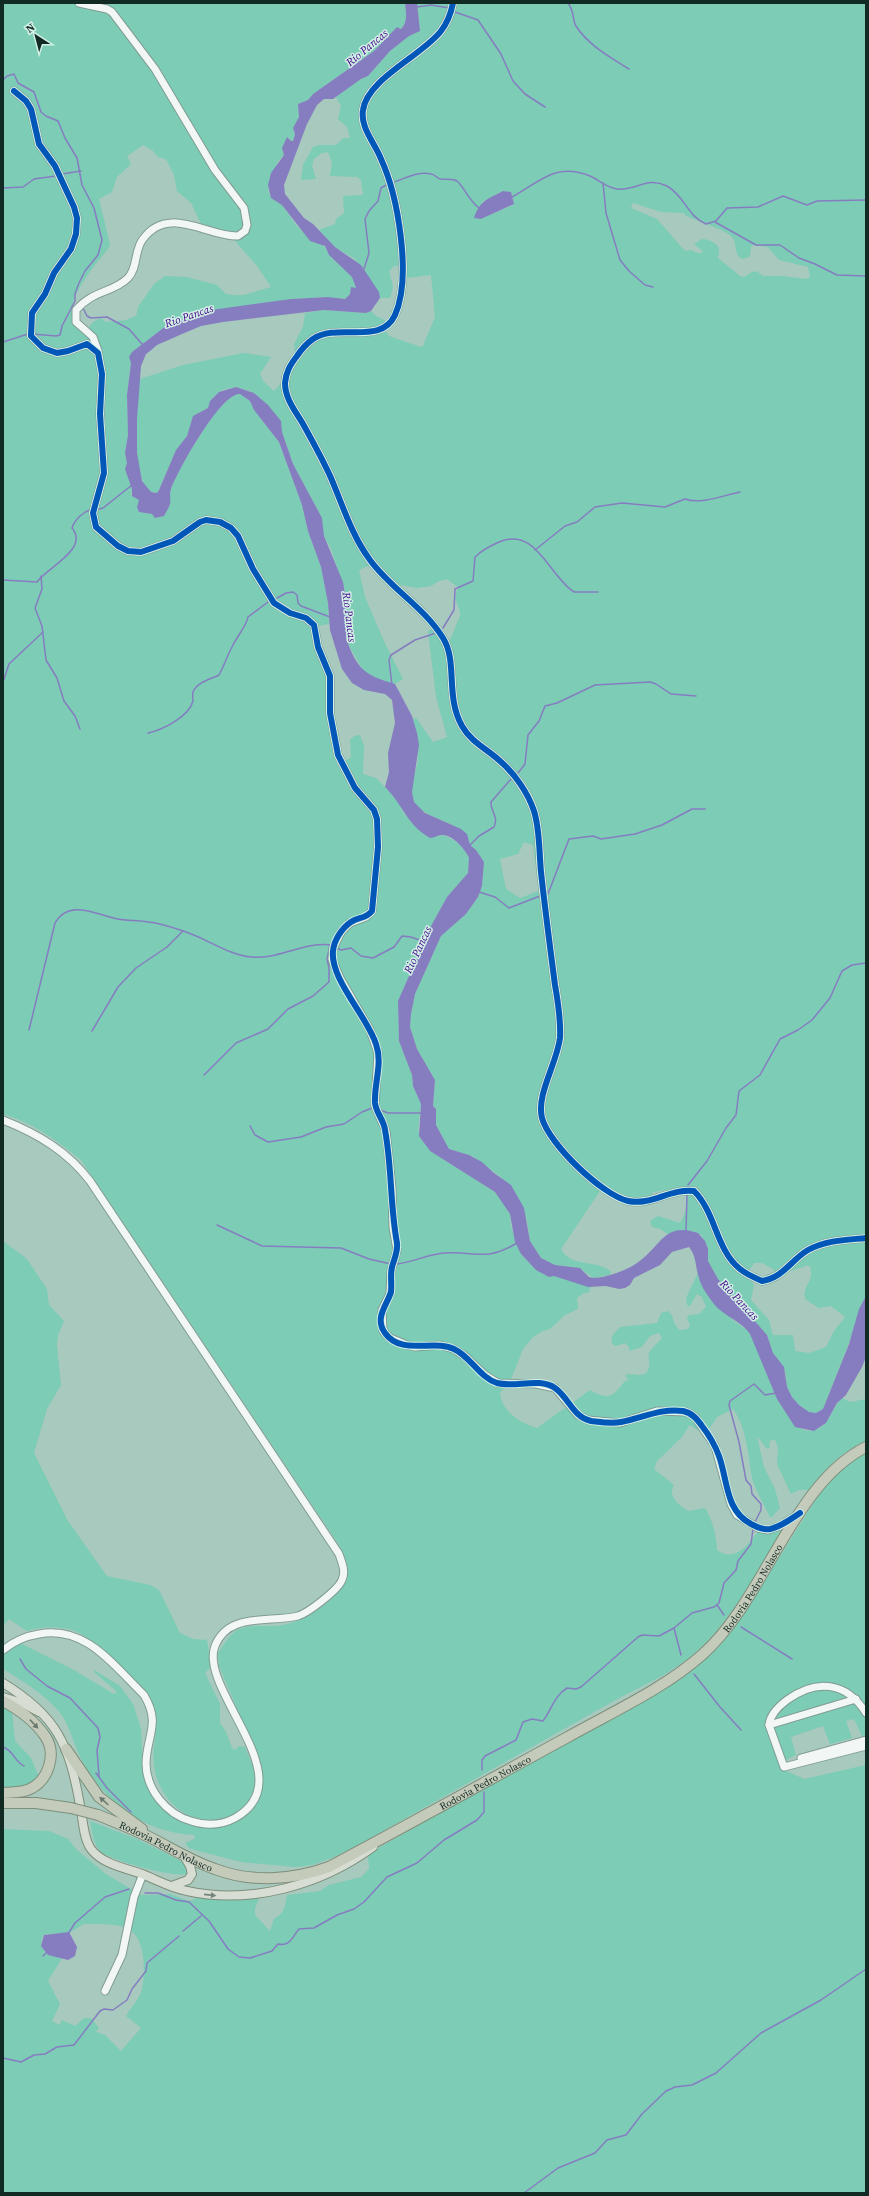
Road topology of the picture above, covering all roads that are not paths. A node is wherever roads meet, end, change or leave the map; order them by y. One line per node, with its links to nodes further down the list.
1 (79, 3): 4 (street)
2 (453, 3): 6 (street)
3 (14, 91): 4 (street)
4 (98, 353): 8 (street)
5 (3, 1120): 9 (street)
6 (866, 1238)
7 (866, 1447): 8 (highway, Rodovia Pedro Nolasco)
8 (800, 1513): 23 (highway, Rodovia Pedro Nolasco)
9 (3, 1650)
10 (3, 1683): 15 (main road)
11 (3, 1697): 15 (main road)
12 (856, 1699): 14 (street); 16 (street); 16 (street)
13 (3, 1701): 21 (highway, one-way to 21)
14 (866, 1713)
15 (41, 1714): 19 (main road)
16 (769, 1724): 20 (street)
17 (866, 1740): 20 (street)
18 (866, 1746): 20 (street)
19 (66, 1749): 24 (highway, one-way to 19); 26 (main road)
20 (782, 1763)
21 (3, 1793)
22 (3, 1803): 24 (highway, Rodovia Pedro Nolasco, bridge)
23 (393, 1833): 25 (highway, Rodovia Pedro Nolasco); 27 (main road, one-way to 23)
24 (158, 1841): 25 (highway, Rodovia Pedro Nolasco)
25 (183, 1855): 27 (main road)
26 (143, 1874): 27 (main road); 28 (street)
27 (172, 1886)
28 (120, 1961): 29 (street); 30 (street)
29 (120, 1970)
30 (105, 1991)

